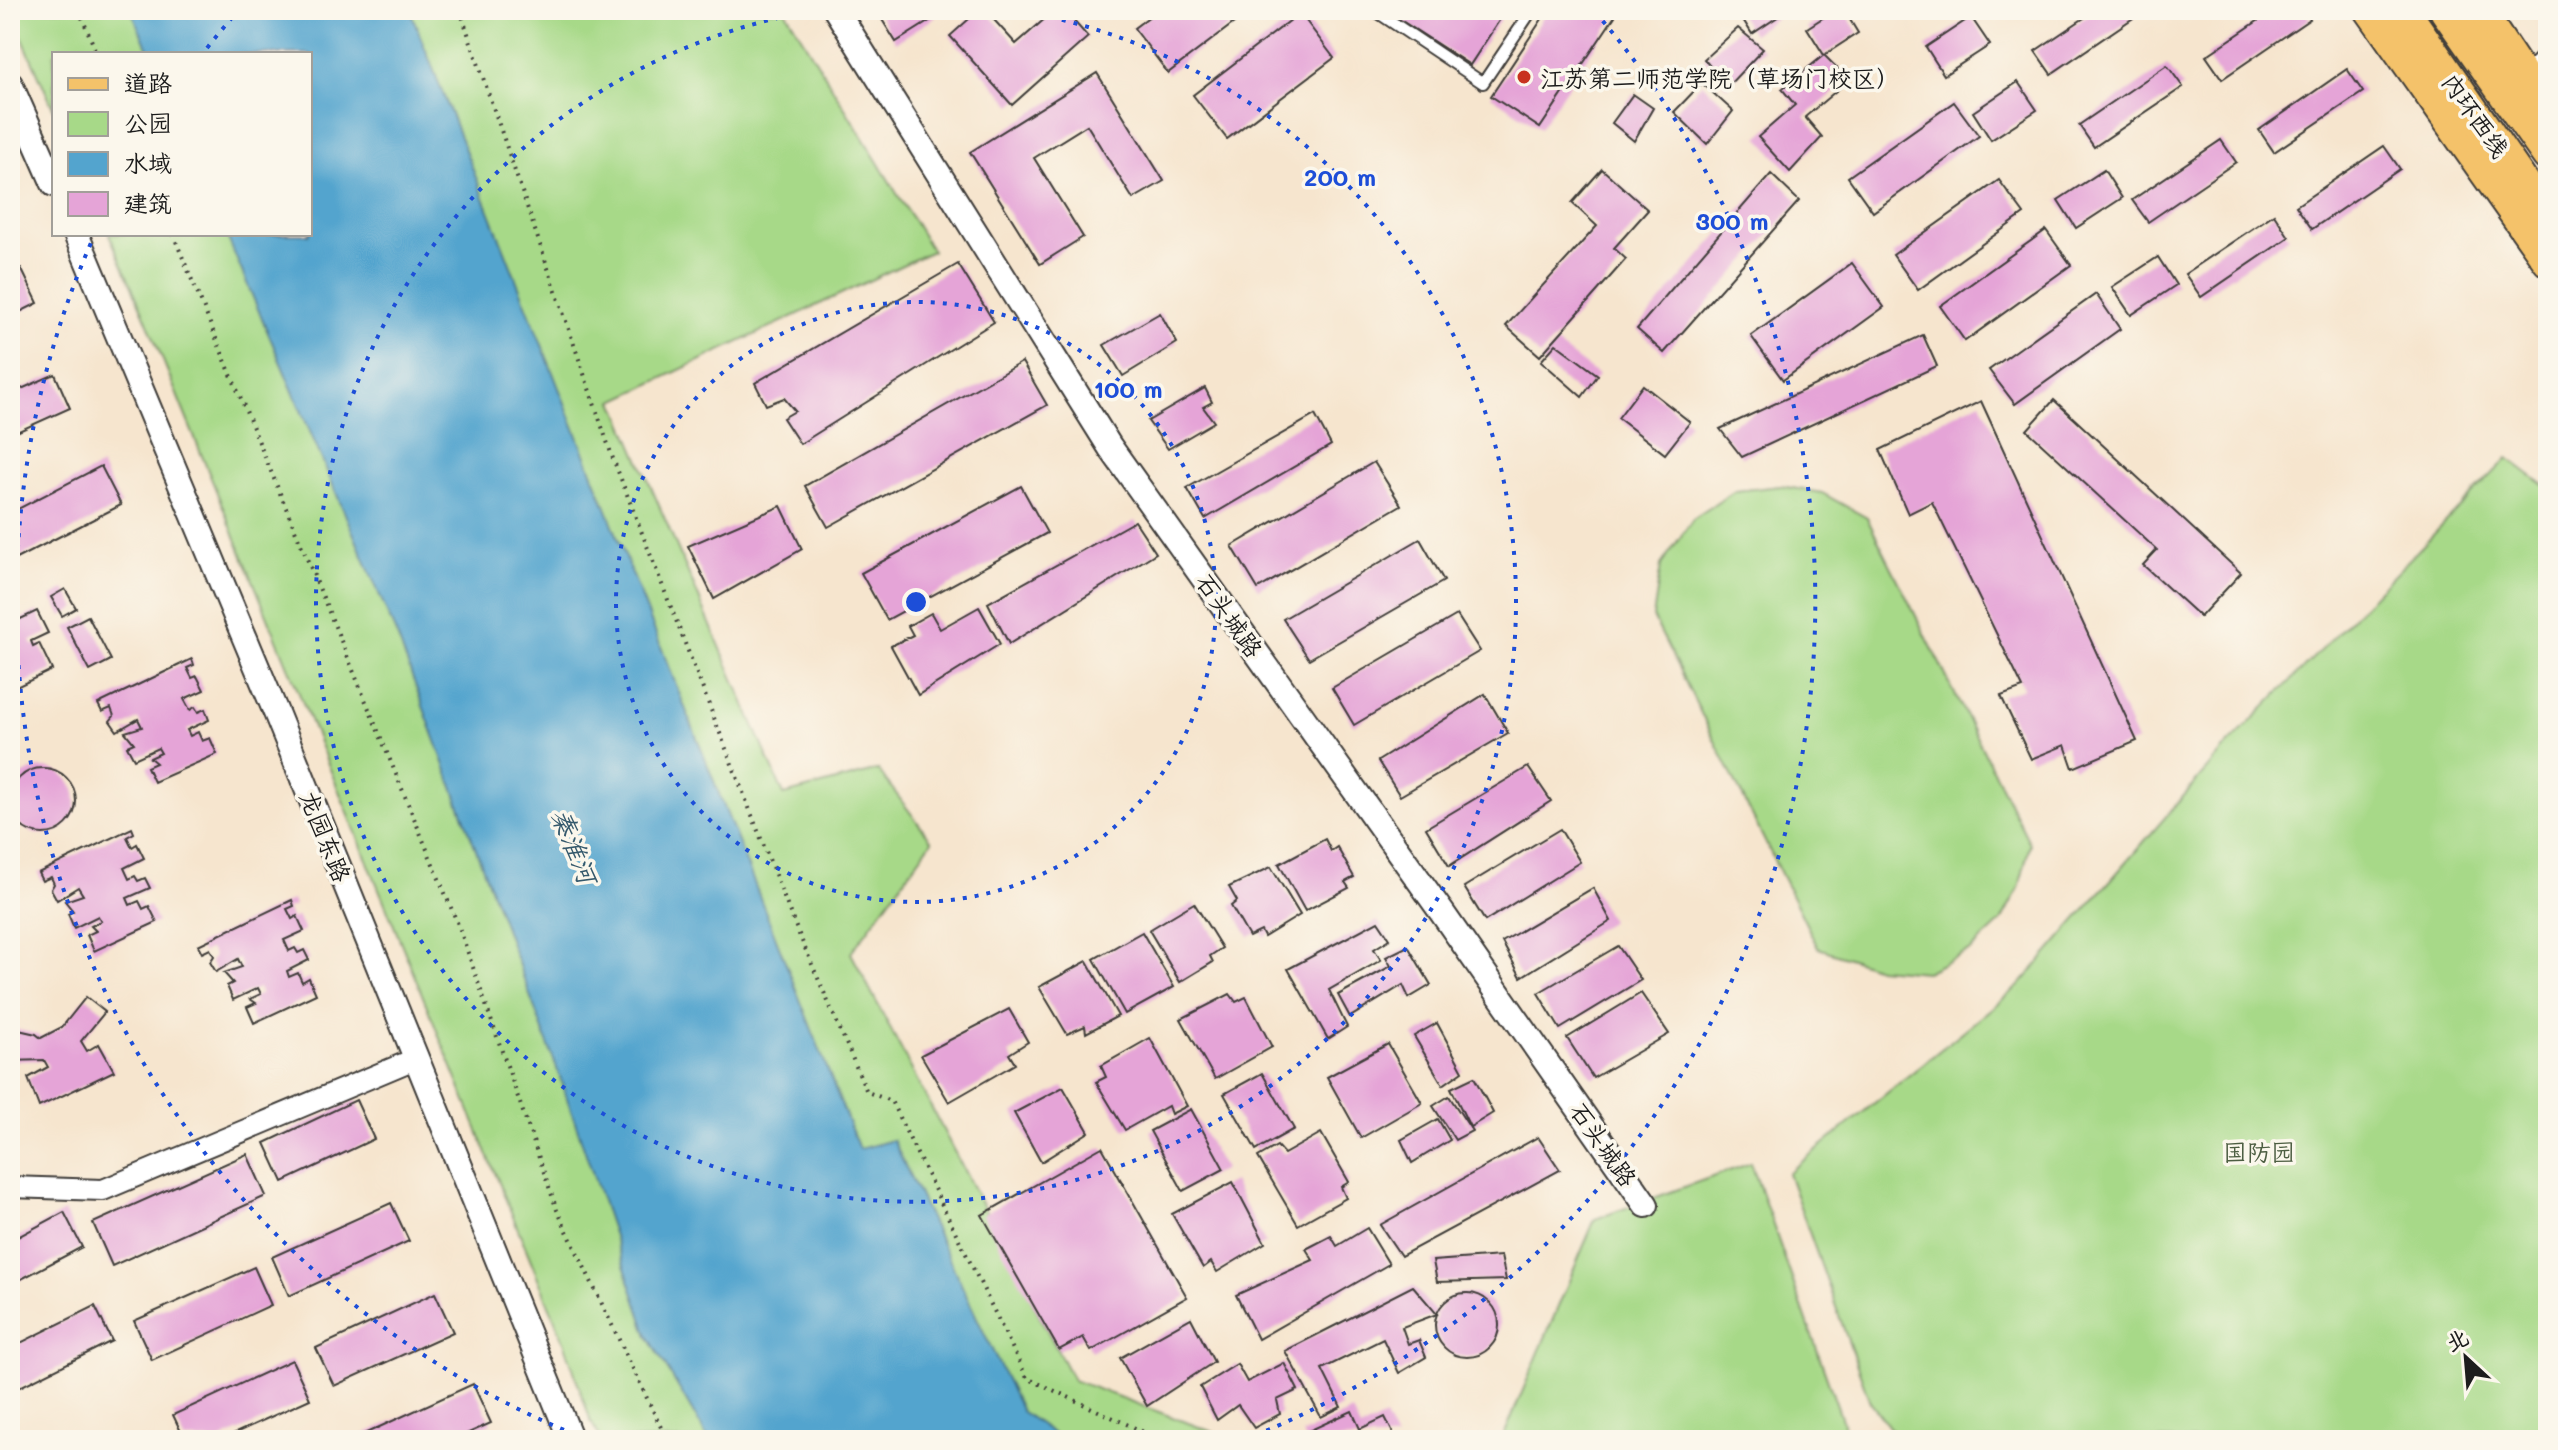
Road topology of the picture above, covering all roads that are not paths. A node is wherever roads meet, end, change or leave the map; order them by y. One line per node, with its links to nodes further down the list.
1 (836, 10): 19 (street, 石头城路)
2 (1374, 10): 3 (lane)
3 (1532, 10)
4 (2370, 10): 16 (main road)
5 (2403, 10): 14 (highway, 内环西线)
6 (2446, 10): 12 (highway, 内环西线)
7 (2479, 10): 9 (main road)
8 (2548, 50): 9 (lane)
9 (2522, 76): 11 (main road)
10 (10, 84): 13 (street)
11 (2548, 113)
12 (2548, 155)
13 (52, 179)
14 (2548, 220)
15 (77, 236): 17 (street, 龙园东路)
16 (2548, 261)
17 (417, 1058): 18 (street); 20 (street, 龙园东路)
18 (10, 1187)
19 (1646, 1205)
20 (571, 1440)

